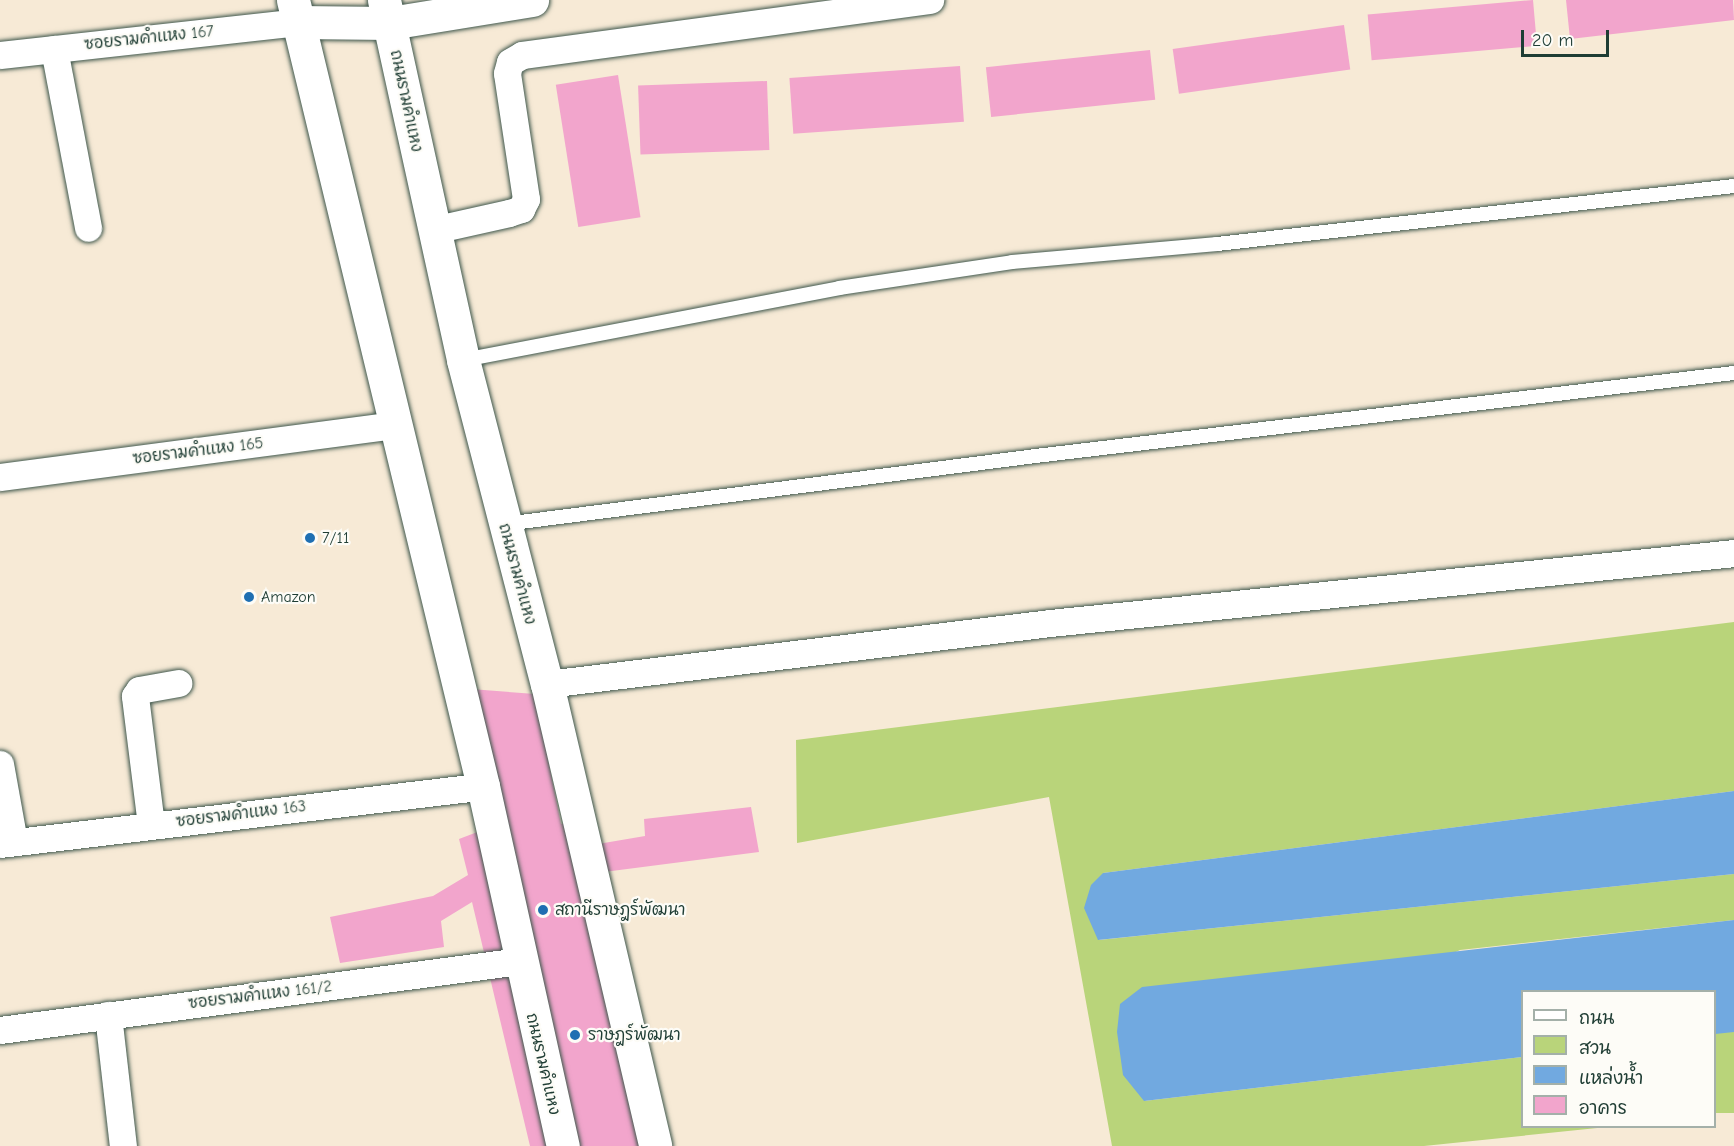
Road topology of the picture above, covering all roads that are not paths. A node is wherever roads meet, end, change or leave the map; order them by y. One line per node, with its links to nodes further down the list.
1 (532, 0): 5 (main road)
2 (930, 0): 3 (street)
3 (806, 7): 10 (street)
4 (295, 11): 5 (main road); 6 (street, ซอยรามคำแหง 167); 13 (main road, ถนนรามคำแหง)
5 (387, 11): 10 (main road, ถนนรามคำแหง)
6 (54, 49): 7 (street, ซอยรามคำแหง 167); 9 (street)
7 (0, 55)
8 (1734, 186): 11 (lane)
9 (88, 228)
10 (433, 230): 11 (main road, ถนนรามคำแหง)
11 (463, 360): 15 (main road, ถนนรามคำแหง)
12 (1734, 373): 15 (lane)
13 (396, 425): 14 (street, ซอยรามคำแหง 165); 20 (main road, ถนนรามคำแหง)
14 (0, 477)
15 (503, 524): 18 (main road, ถนนรามคำแหง)
16 (1734, 553): 18 (street)
17 (178, 683): 21 (street)
18 (547, 684): 28 (main road, ถนนรามคำแหง)
19 (0, 764): 22 (street)
20 (483, 786): 21 (street, ซอยรามคำแหง 163); 23 (main road, ถนนรามคำแหง)
21 (151, 825): 22 (street, ซอยรามคำแหง 163)
22 (7, 843)
23 (520, 961): 24 (street, ซอยรามคำแหง 161/2); 27 (main road, ถนนรามคำแหง)
24 (108, 1015): 25 (street, ซอยรามคำแหง 161/2); 26 (street)
25 (0, 1030)
26 (123, 1146)
27 (563, 1146)
28 (655, 1146)

